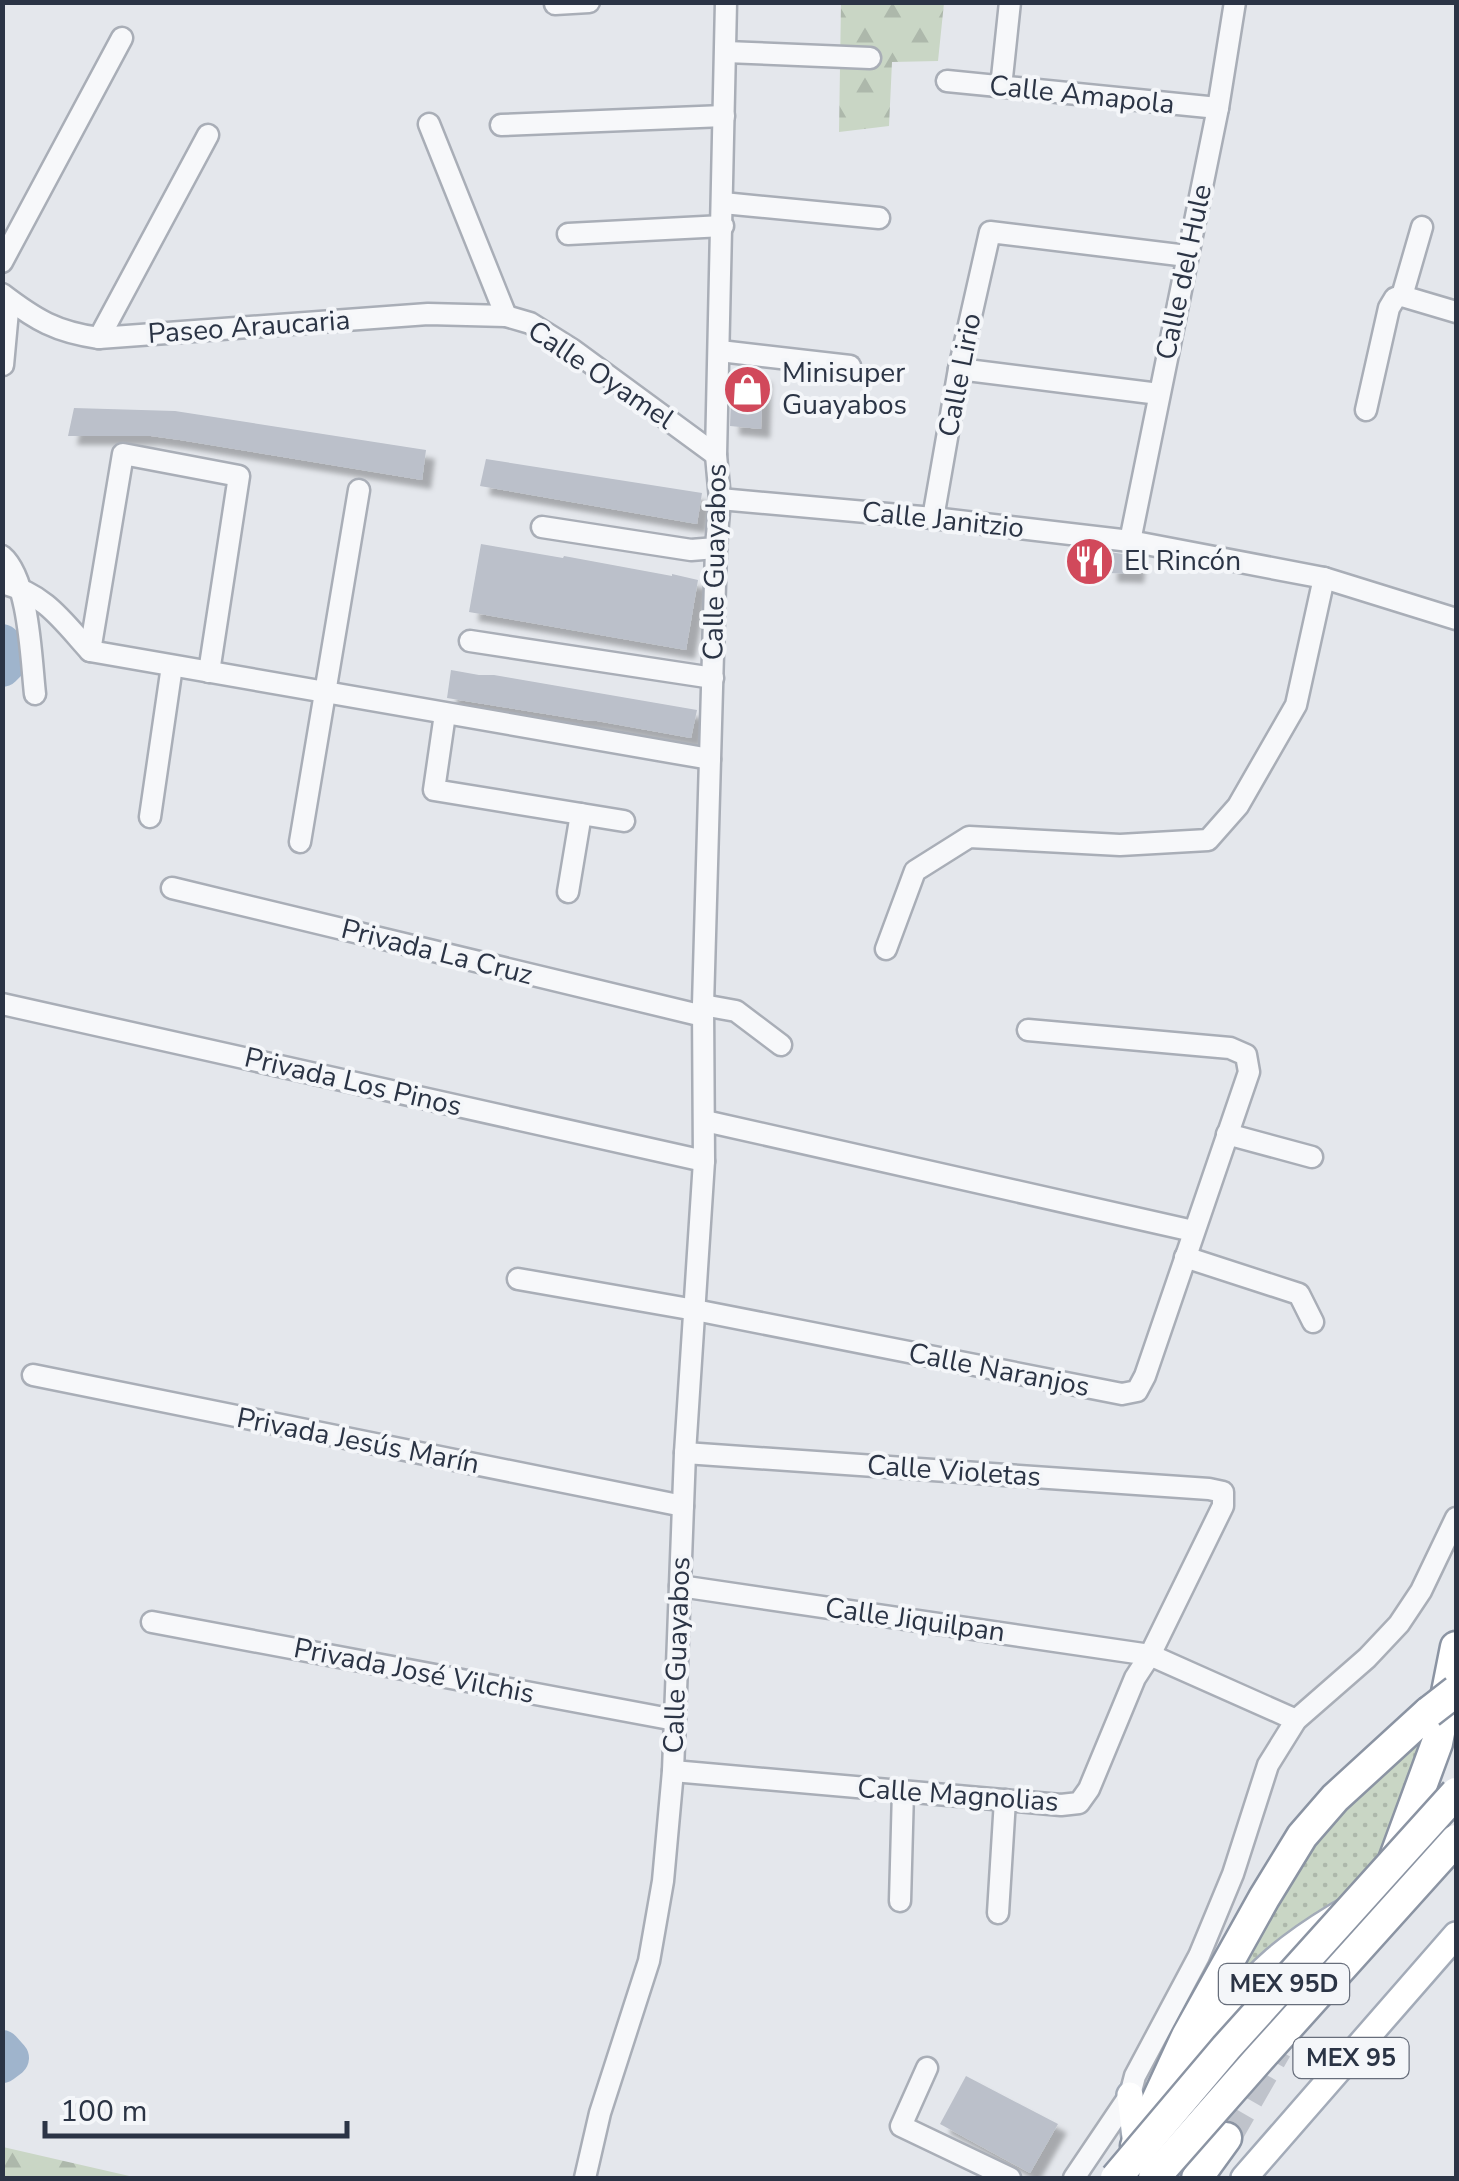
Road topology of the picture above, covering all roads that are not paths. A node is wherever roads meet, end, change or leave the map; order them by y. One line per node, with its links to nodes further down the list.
1 (589, 2): 5 (street)
2 (726, 2): 7 (street, Calle Guayabos)
3 (1010, 2): 10 (street)
4 (1235, 2): 11 (street, Calle del Hule)
5 (555, 4)
6 (122, 38): 22 (street)
7 (726, 52): 8 (street); 12 (street, Calle Guayabos)
8 (870, 58)
9 (946, 81): 10 (street, Calle Amapola)
10 (1000, 87): 11 (street, Calle Amapola)
11 (1218, 108): 21 (street, Calle del Hule)
12 (724, 116): 14 (street); 16 (street, Calle Guayabos)
13 (428, 124): 26 (street, Calle Oyamel)
14 (501, 125)
15 (208, 136): 27 (street)
16 (723, 203): 17 (street); 18 (street, Calle Guayabos)
17 (879, 218)
18 (723, 226): 20 (street); 28 (street, Calle Guayabos)
19 (1422, 227): 23 (street)
20 (568, 234)
21 (1187, 256): 31 (street, Calle Lirio); 32 (street, Calle del Hule)
22 (2, 262)
23 (1402, 296): 25 (street); 33 (street)
24 (6, 297): 27 (street, Paseo Araucaria); 29 (street)
25 (1456, 312)
26 (506, 316): 27 (street, Paseo Araucaria); 34 (street, Calle Oyamel)
27 (98, 338)
28 (720, 351): 30 (street); 34 (street, Calle Guayabos)
29 (3, 366)
30 (850, 366)
31 (959, 368): 32 (street); 37 (street, Calle Lirio)
32 (1159, 394): 39 (street, Calle del Hule)
33 (1366, 410)
34 (716, 456): 36 (street, Calle Guayabos)
35 (359, 490): 50 (street)
36 (720, 499): 37 (street, Calle Janitzio); 40 (street, Calle Guayabos)
37 (932, 518): 39 (street, Calle Janitzio)
38 (542, 527): 40 (street)
39 (1130, 542): 42 (street, Calle Janitzio)
40 (716, 548): 49 (street, Calle Guayabos)
41 (2, 556): 43 (street)
42 (1324, 578): 44 (street, Calle Janitzio); 60 (street)
43 (12, 586): 46 (street); 51 (street)
44 (1456, 619)
45 (470, 641): 49 (street)
46 (90, 651): 47 (street); 48 (street)
47 (172, 666): 48 (street); 55 (street)
48 (209, 672): 50 (street)
49 (713, 678): 53 (street, Calle Guayabos)
50 (326, 691): 52 (street); 57 (street)
51 (35, 694)
52 (445, 714): 53 (street); 54 (street)
53 (710, 758): 62 (street, Calle Guayabos)
54 (582, 814): 56 (street); 59 (street)
55 (150, 817)
56 (624, 822)
57 (300, 842)
58 (172, 888): 62 (street, Privada La Cruz)
59 (568, 892)
60 (886, 949)
61 (2, 1004): 68 (street, Privada Los Pinos)
62 (703, 1010): 64 (street, Privada La Cruz); 65 (street, Calle Guayabos)
63 (1028, 1030): 66 (street, Calle Naranjos)
64 (781, 1044)
65 (705, 1121): 68 (street, Calle Guayabos); 69 (street)
66 (1227, 1134): 67 (street); 69 (street, Calle Naranjos)
67 (1312, 1157)
68 (704, 1161): 72 (street, Calle Guayabos)
69 (1193, 1231): 70 (street, Calle Naranjos)
70 (1185, 1257): 72 (street, Calle Naranjos); 73 (street)
71 (518, 1279): 72 (street, Calle Naranjos)
72 (695, 1310): 75 (street, Calle Guayabos)
73 (1312, 1322)
74 (33, 1375): 76 (street, Privada Jesús Marín)
75 (685, 1453): 76 (street, Calle Guayabos); 81 (street, Calle Violetas)
76 (683, 1506): 78 (street, Calle Guayabos)
77 (1456, 1518): 84 (street)
78 (680, 1586): 81 (street, Calle Jiquilpan); 83 (street, Calle Guayabos)
79 (152, 1622): 83 (street, Privada José Vilchis)
80 (1456, 1647): 87 (highway)
81 (1150, 1654): 84 (street, Calle Jiquilpan); 88 (street, Calle Magnolias)
82 (1456, 1691): 97 (highway, bridge)
83 (675, 1720): 85 (street, Calle Guayabos)
84 (1296, 1720): 95 (street)
85 (673, 1770): 86 (street, Calle Magnolias); 98 (street, Calle Guayabos)
86 (903, 1791): 88 (street, Calle Magnolias); 91 (street)
87 (1456, 1793): 101 (highway, MEX 95D, bridge)
88 (1006, 1800): 92 (street)
89 (1456, 1840): 102 (highway, MEX 95D, bridge)
90 (1456, 1850): 97 (main road)
91 (900, 1901)
92 (998, 1913)
93 (1456, 1935): 104 (main road, MEX 95)
94 (927, 2068): 99 (street)
95 (1130, 2095): 97 (main road); 100 (street)
96 (1226, 2138): 103 (highway)
97 (1136, 2146): 101 (main road)
98 (584, 2178)
99 (1010, 2178)
100 (1074, 2178)
101 (1116, 2178)
102 (1154, 2178)
103 (1197, 2178)
104 (1244, 2178)

